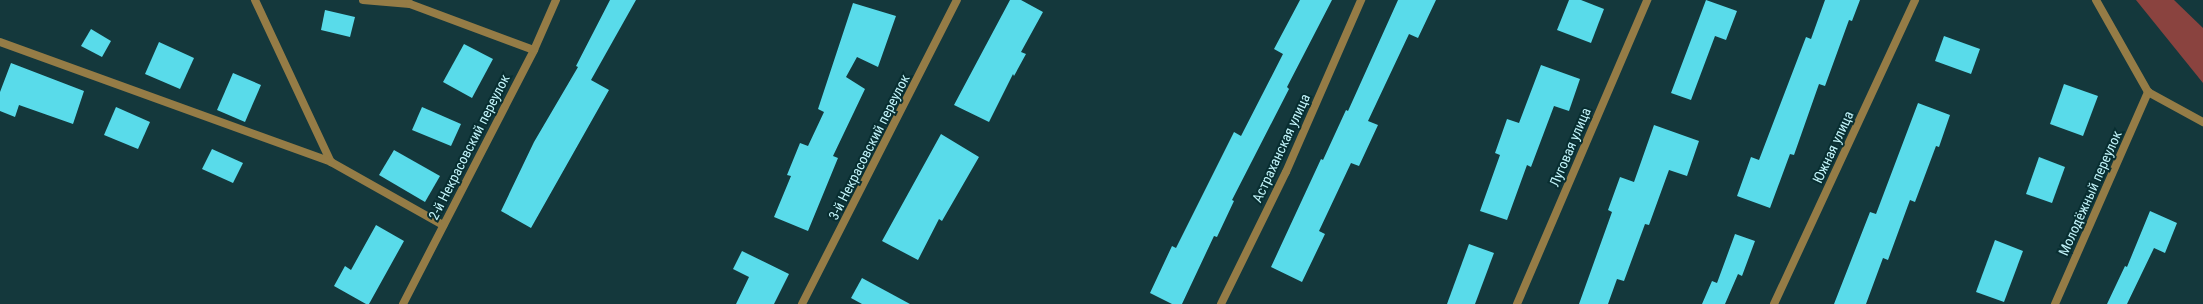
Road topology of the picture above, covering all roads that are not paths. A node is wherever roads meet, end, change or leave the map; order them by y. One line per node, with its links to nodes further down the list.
1 (255, 0): 13 (street)
2 (364, 0): 10 (street)
3 (556, 0): 10 (street, 2-й Некрасовский переулок)
4 (957, 0): 16 (street, 3-й Некрасовский переулок)
5 (1361, 0): 17 (street, Астраханская улица)
6 (1647, 0): 18 (street, Луговая улица)
7 (1915, 0): 19 (street, Южная улица)
8 (2096, 0): 11 (street)
9 (0, 42): 13 (street)
10 (534, 50): 14 (street, 2-й Некрасовский переулок)
11 (2148, 92): 12 (street); 20 (street, Молодёжный переулок)
12 (2203, 122)
13 (331, 162): 14 (street)
14 (443, 225): 15 (street, 2-й Некрасовский переулок)
15 (403, 304)
16 (802, 304)
17 (1221, 304)
18 (1517, 304)
19 (1774, 304)
20 (2055, 304)

